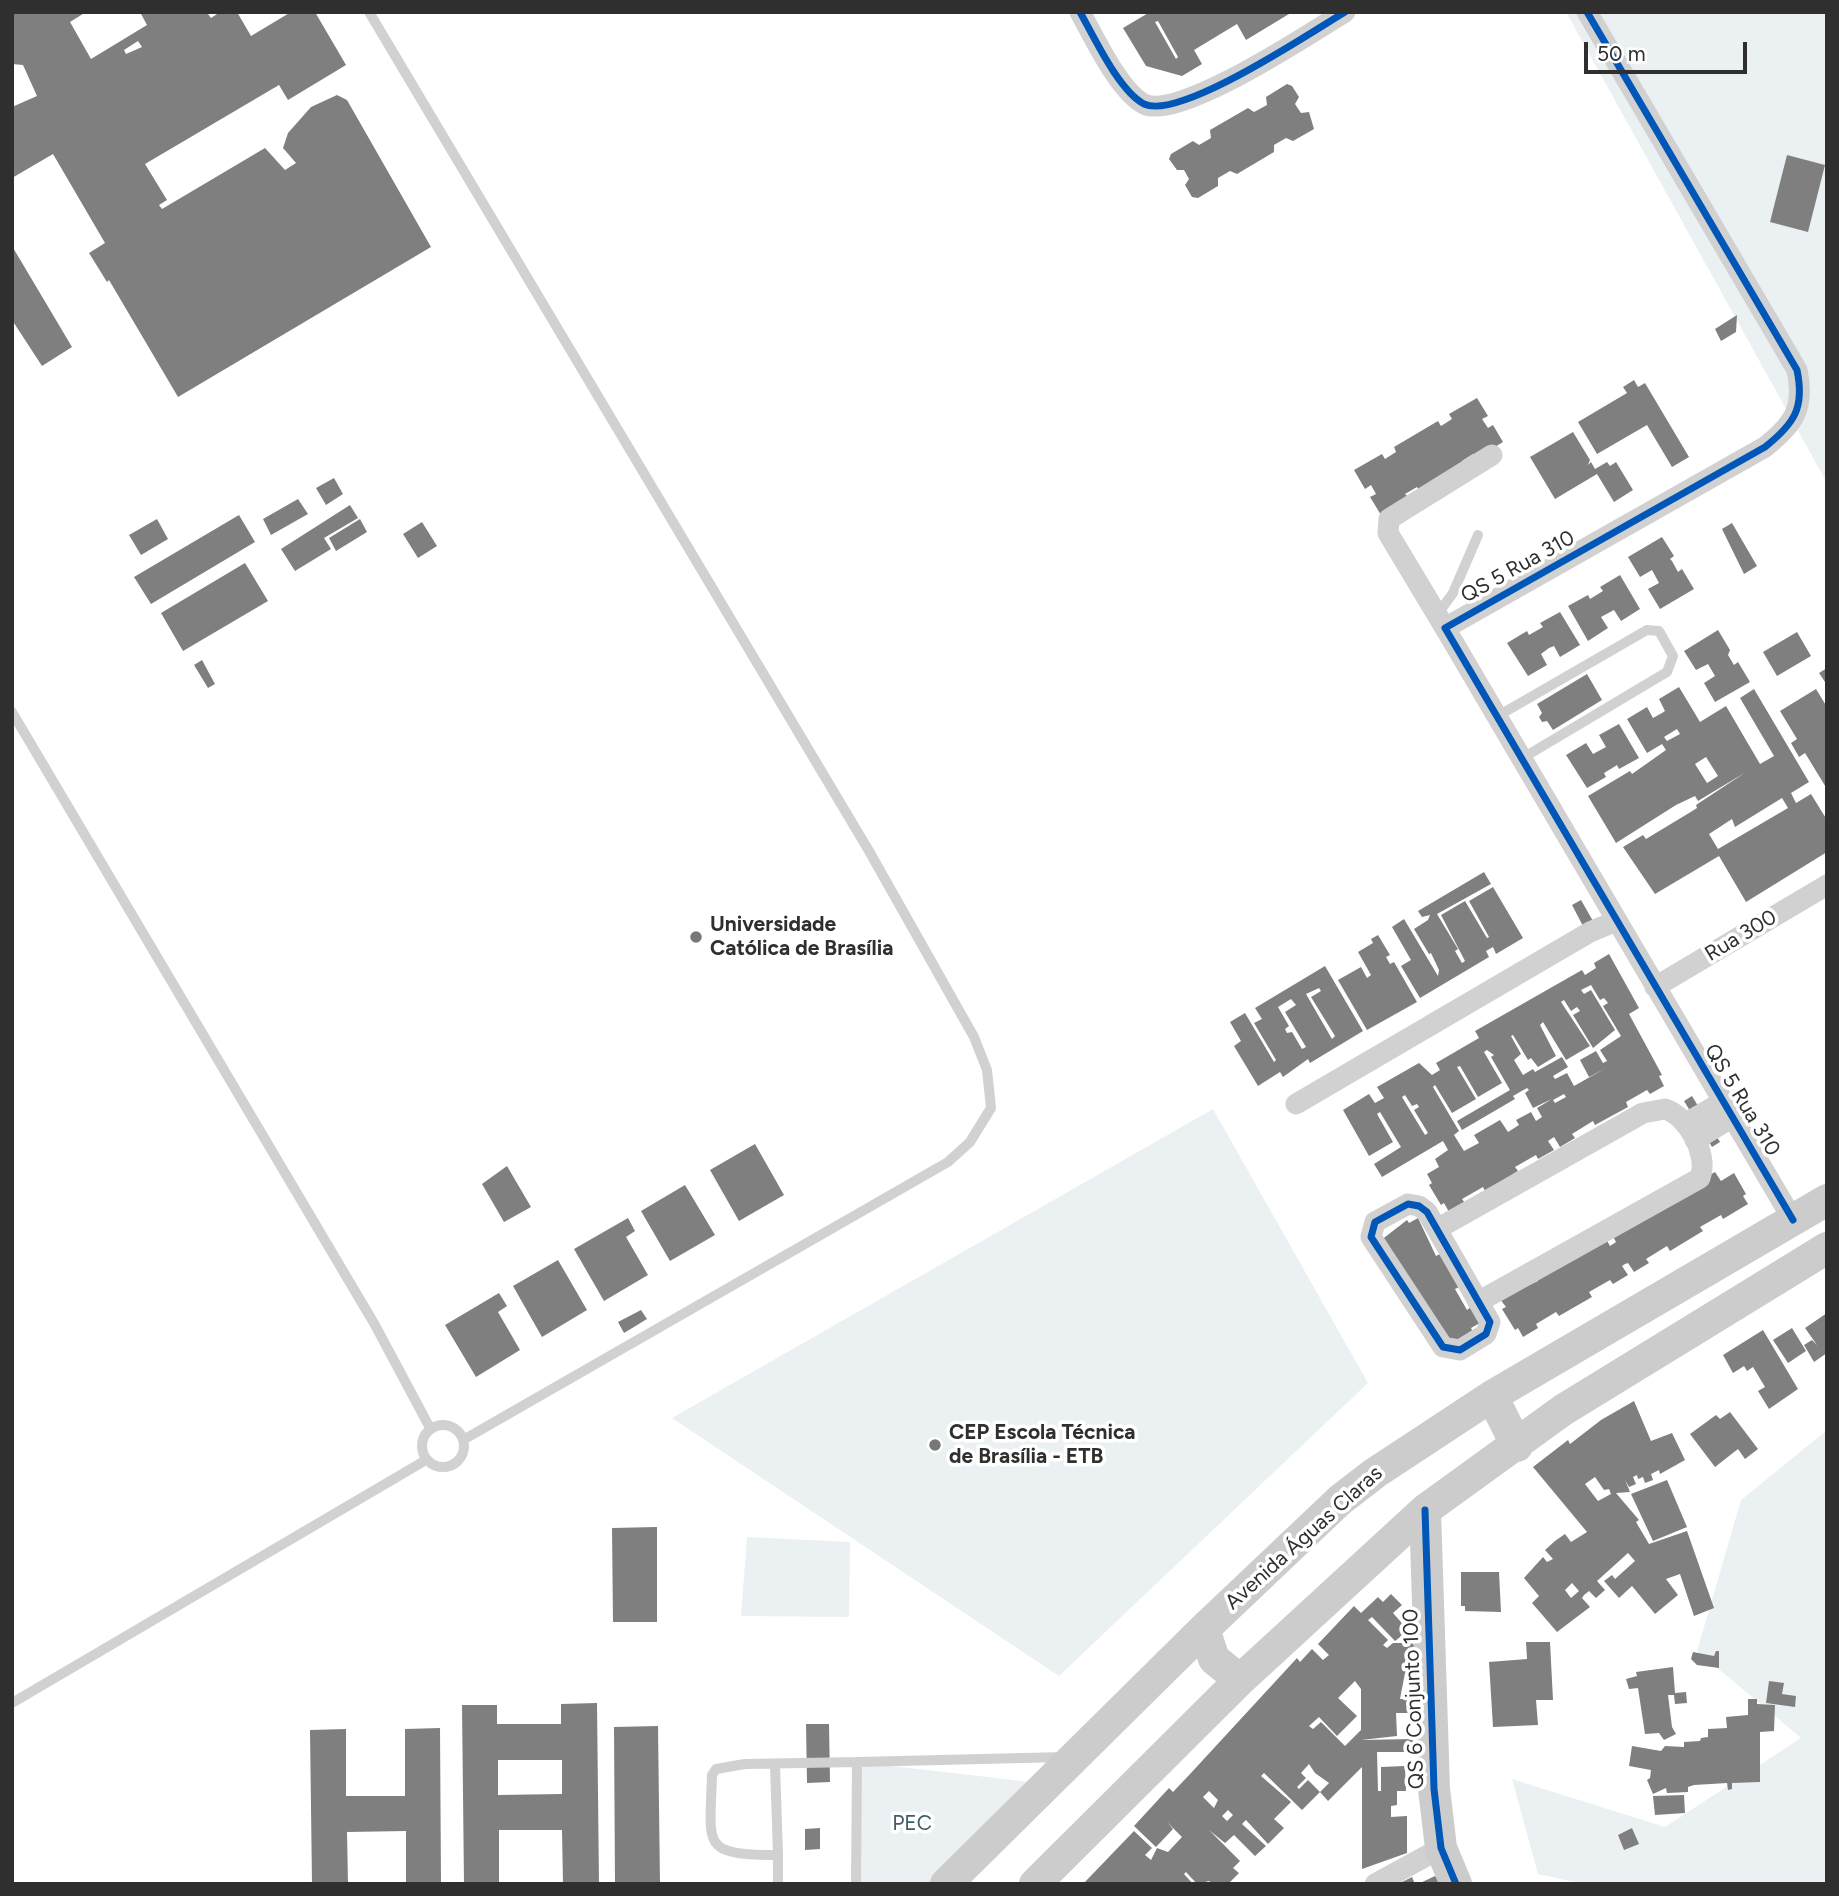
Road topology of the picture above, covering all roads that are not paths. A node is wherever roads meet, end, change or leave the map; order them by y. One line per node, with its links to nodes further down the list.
1 (369, 12): 24 (lane)
2 (1080, 12): 3 (street)
3 (1345, 12)
4 (1587, 12): 7 (street, QS 5 Rua 310)
5 (1492, 455): 7 (street)
6 (1478, 535): 7 (lane)
7 (1441, 621): 9 (street, QS 5 Rua 310)
8 (12, 712): 23 (lane)
9 (1496, 718): 10 (street, QS 5 Rua 310); 10 (lane)
10 (1521, 760): 12 (street, QS 5 Rua 310)
11 (1827, 885): 13 (street, Rua 300)
12 (1616, 921): 13 (street, QS 5 Rua 310); 14 (street)
13 (1655, 987): 15 (street, QS 5 Rua 310)
14 (1296, 1104)
15 (1726, 1110): 16 (street); 18 (street, QS 5 Rua 310)
16 (1690, 1131): 19 (street); 21 (street)
17 (1827, 1200): 18 (main road, Avenida Águas Claras)
18 (1793, 1220): 22 (main road, Avenida Águas Claras)
19 (1437, 1228): 21 (street); 21 (street)
20 (1827, 1248): 25 (main road)
21 (1478, 1302)
22 (1492, 1396): 25 (main road); 30 (main road, Avenida Águas Claras)
23 (430, 1428): 24 (lane); 26 (lane)
24 (463, 1440): 26 (lane)
25 (1517, 1446): 27 (main road)
26 (426, 1460): 32 (lane)
27 (1425, 1510): 28 (main road); 29 (main road, QS 6 Conjunto 100)
28 (1397, 1536): 29 (main road); 31 (main road)
29 (1427, 1561): 36 (main road, QS 6 Conjunto 100)
30 (1204, 1629): 31 (main road); 33 (main road, Avenida Águas Claras)
31 (1240, 1680): 41 (main road)
32 (12, 1703)
33 (1074, 1757): 34 (lane); 40 (main road, Avenida Águas Claras)
34 (857, 1762): 35 (lane); 39 (lane)
35 (775, 1765): 37 (lane); 37 (lane)
36 (1441, 1848): 42 (street); 43 (main road, QS 6 Conjunto 100)
37 (778, 1855): 38 (lane)
38 (778, 1884)
39 (856, 1884)
40 (946, 1884)
41 (1035, 1884)
42 (1375, 1884)
43 (1456, 1884)

